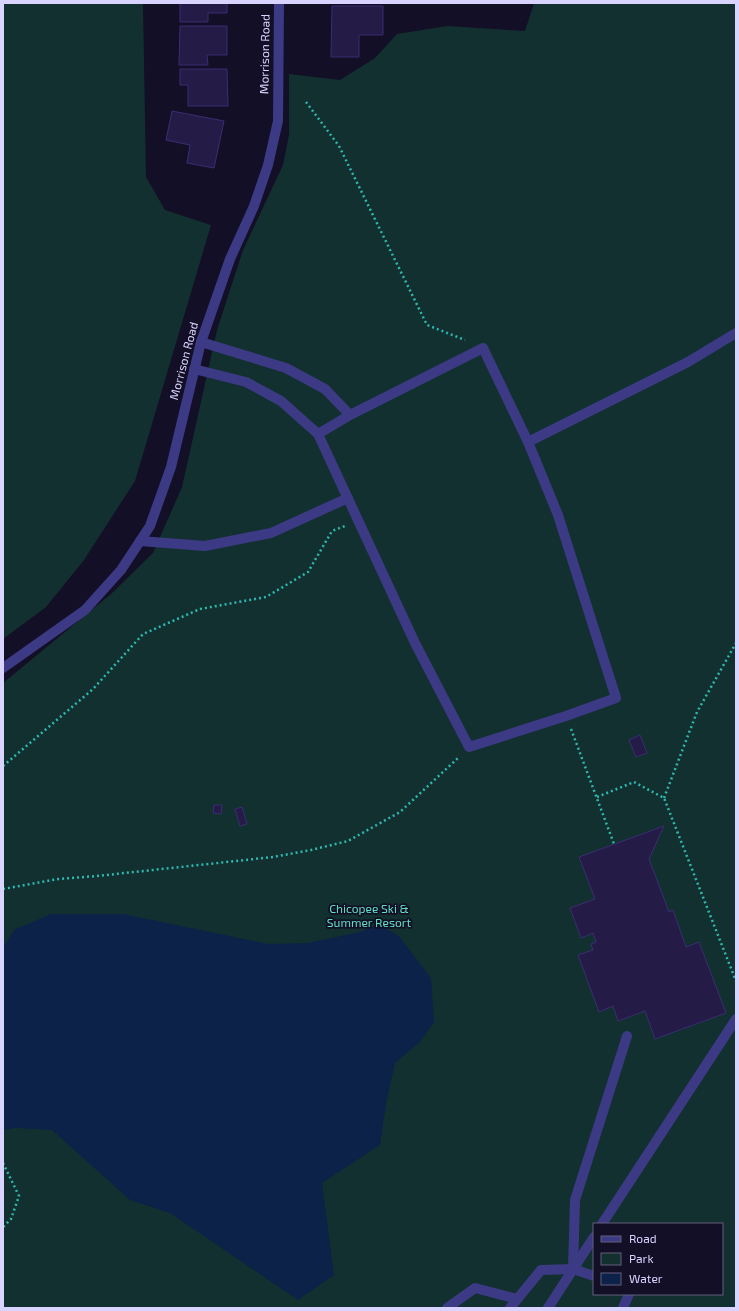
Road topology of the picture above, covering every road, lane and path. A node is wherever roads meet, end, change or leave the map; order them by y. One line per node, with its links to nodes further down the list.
1 (279, 3): 4 (street, Morrison Road)
2 (306, 102): 5 (path)
3 (736, 333): 9 (street)
4 (201, 342): 6 (street, Morrison Road); 7 (street)
5 (483, 348): 7 (street); 9 (street)
6 (194, 369): 8 (street); 12 (street, Morrison Road)
7 (350, 415): 8 (street)
8 (318, 434): 10 (street)
9 (528, 442): 15 (street)
10 (348, 498): 11 (street); 12 (street)
11 (359, 521): 16 (street); 17 (path)
12 (140, 541): 14 (street, Morrison Road)
13 (736, 643): 19 (path)
14 (3, 668)
15 (566, 716): 16 (street); 18 (path)
16 (469, 747): 21 (path)
17 (3, 766)
18 (597, 797): 19 (path); 20 (path)
19 (664, 798): 22 (path)
20 (614, 844)
21 (3, 889)
22 (736, 981)
23 (736, 1019): 26 (street)
24 (627, 1036): 29 (street)
25 (3, 1163): 27 (path)
26 (603, 1223)
27 (3, 1227)
28 (593, 1239): 29 (street)
29 (573, 1269): 30 (street); 32 (street); 35 (street)
30 (593, 1276)
31 (629, 1295): 36 (street)
32 (517, 1299): 33 (street); 34 (street)
33 (447, 1308)
34 (510, 1308)
35 (548, 1308)
36 (623, 1308)

